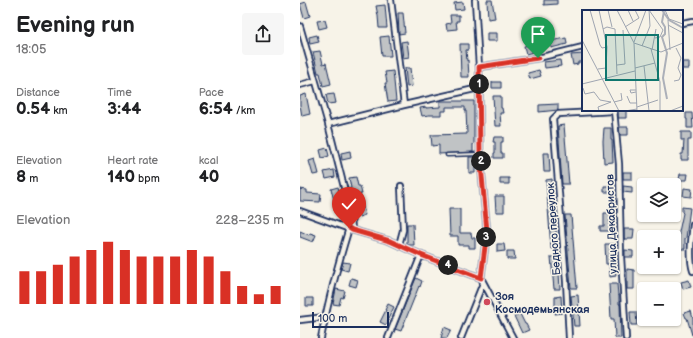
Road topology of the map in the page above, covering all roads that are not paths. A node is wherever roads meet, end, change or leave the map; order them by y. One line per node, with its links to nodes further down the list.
1 (390, 0): 11 (street)
2 (475, 0): 7 (street)
3 (693, 21): 4 (street)
4 (683, 23)
5 (300, 26): 8 (street)
6 (582, 47): 7 (street)
7 (479, 67): 10 (street)
8 (315, 81): 9 (street); 13 (street)
9 (300, 85)
10 (479, 88): 11 (street); 14 (street)
11 (404, 105): 13 (street)
12 (614, 111): 32 (street, Бедного переулок); 33 (street, улица Декабристов)
13 (328, 124): 19 (street)
14 (480, 154): 15 (lane); 24 (street)
15 (447, 155)
16 (401, 186): 21 (street)
17 (300, 211): 19 (street)
18 (693, 225): 20 (street)
19 (351, 229): 21 (street); 26 (street)
20 (692, 244): 23 (street)
21 (399, 245): 22 (street)
22 (421, 255): 24 (street); 29 (street)
23 (693, 271)
24 (481, 278): 25 (street)
25 (483, 283): 30 (street); 31 (street)
26 (325, 317): 27 (street); 28 (street)
27 (300, 320)
28 (321, 338)
29 (388, 338)
30 (461, 338)
31 (512, 338)
32 (569, 338)
33 (626, 338)

